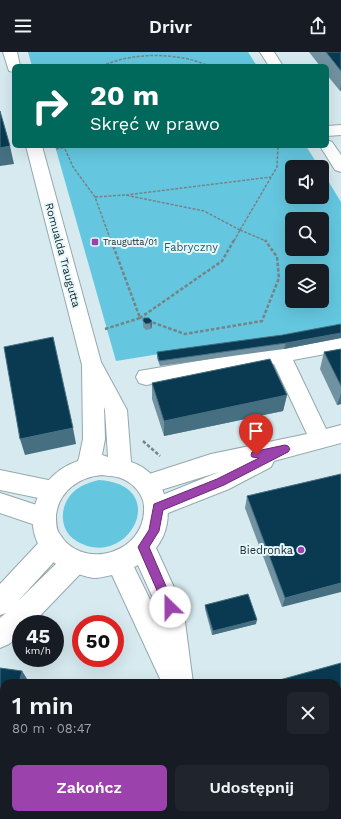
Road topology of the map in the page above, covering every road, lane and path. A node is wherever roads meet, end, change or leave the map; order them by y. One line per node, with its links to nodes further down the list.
1 (10, 52): 3 (main road)
2 (267, 52): 6 (main road)
3 (13, 64)
4 (106, 64): 5 (path)
5 (207, 64)
6 (275, 64)
7 (341, 130): 8 (main road)
8 (329, 131)
9 (35, 148): 19 (main road, Romualda Traugutta)
10 (278, 148): 14 (path)
11 (329, 148): 13 (main road)
12 (65, 149): 16 (path)
13 (341, 167)
14 (271, 176): 15 (path); 17 (path)
15 (125, 195): 16 (path); 17 (path)
16 (95, 197): 18 (path)
17 (240, 230): 18 (path); 18 (path)
18 (140, 318): 19 (path)
19 (84, 333): 22 (main road, Romualda Traugutta)
20 (341, 344): 21 (main road)
21 (280, 355): 23 (main road); 26 (main road)
22 (92, 365): 29 (main road, Romualda Traugutta); 30 (main road, Romualda Traugutta)
23 (146, 377)
24 (341, 434): 26 (main road)
25 (141, 439): 28 (path)
26 (320, 439): 27 (main road)
27 (285, 449): 32 (main road); 35 (main road)
28 (165, 458)
29 (121, 467): 30 (main road); 32 (main road)
30 (87, 468): 33 (main road)
31 (0, 480): 33 (main road)
32 (148, 484): 35 (main road)
33 (53, 491): 36 (main road)
34 (0, 503): 36 (main road)
35 (158, 507): 38 (main road)
36 (44, 517): 37 (main road)
37 (53, 545): 39 (main road); 41 (main road)
38 (143, 547): 40 (main road); 44 (main road)
39 (75, 562): 40 (main road); 42 (main road)
40 (119, 562): 43 (main road)
41 (0, 603)
42 (0, 635)
43 (174, 679)
44 (179, 679)

